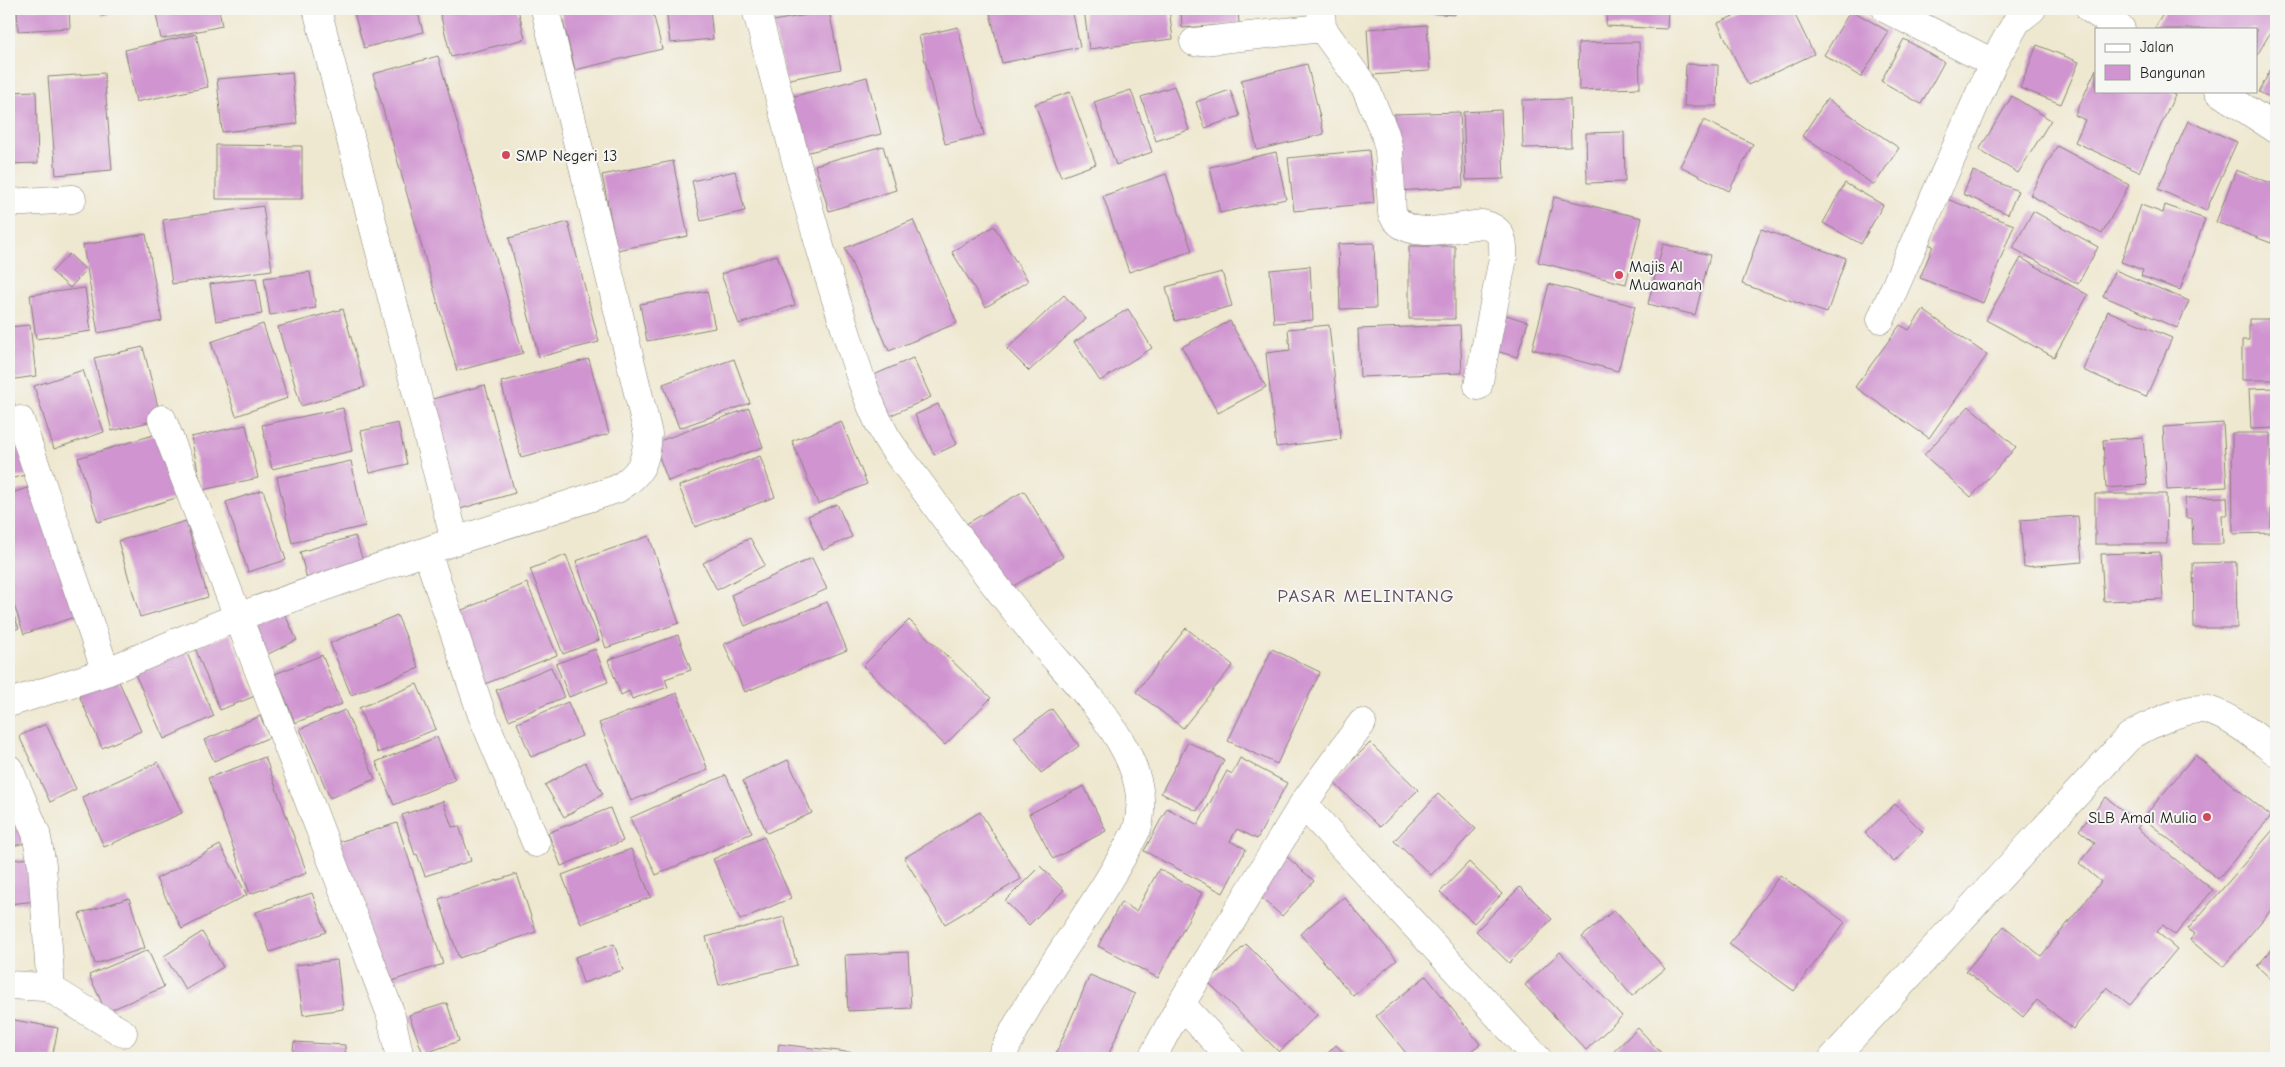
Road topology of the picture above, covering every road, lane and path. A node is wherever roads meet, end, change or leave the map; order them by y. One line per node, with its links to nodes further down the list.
1 (317, 9): 19 (street)
2 (545, 9): 19 (street)
3 (756, 9): 34 (street)
4 (1886, 9): 10 (street)
5 (2032, 9): 10 (street)
6 (2090, 9): 8 (street)
7 (1322, 18): 9 (street); 16 (street)
8 (2119, 28)
9 (1194, 42)
10 (1993, 63): 15 (street)
11 (2220, 92): 12 (street)
12 (2276, 129)
13 (72, 199): 14 (street)
14 (9, 203)
15 (1881, 319)
16 (1478, 386)
17 (162, 419): 21 (street)
18 (20, 420): 22 (street)
19 (455, 541): 20 (street)
20 (427, 552): 21 (street); 28 (street)
21 (240, 616): 22 (street); 33 (street)
22 (106, 672): 23 (street)
23 (14, 694)
24 (1362, 723): 27 (street)
25 (2276, 752): 38 (street)
26 (9, 769): 30 (street)
27 (1303, 804): 31 (street); 37 (street)
28 (536, 843)
29 (9, 985): 30 (street)
30 (51, 989): 32 (street)
31 (1181, 1004): 35 (street); 36 (street)
32 (123, 1033)
33 (400, 1058)
34 (1001, 1058)
35 (1152, 1058)
36 (1231, 1058)
37 (1537, 1058)
38 (1833, 1058)

